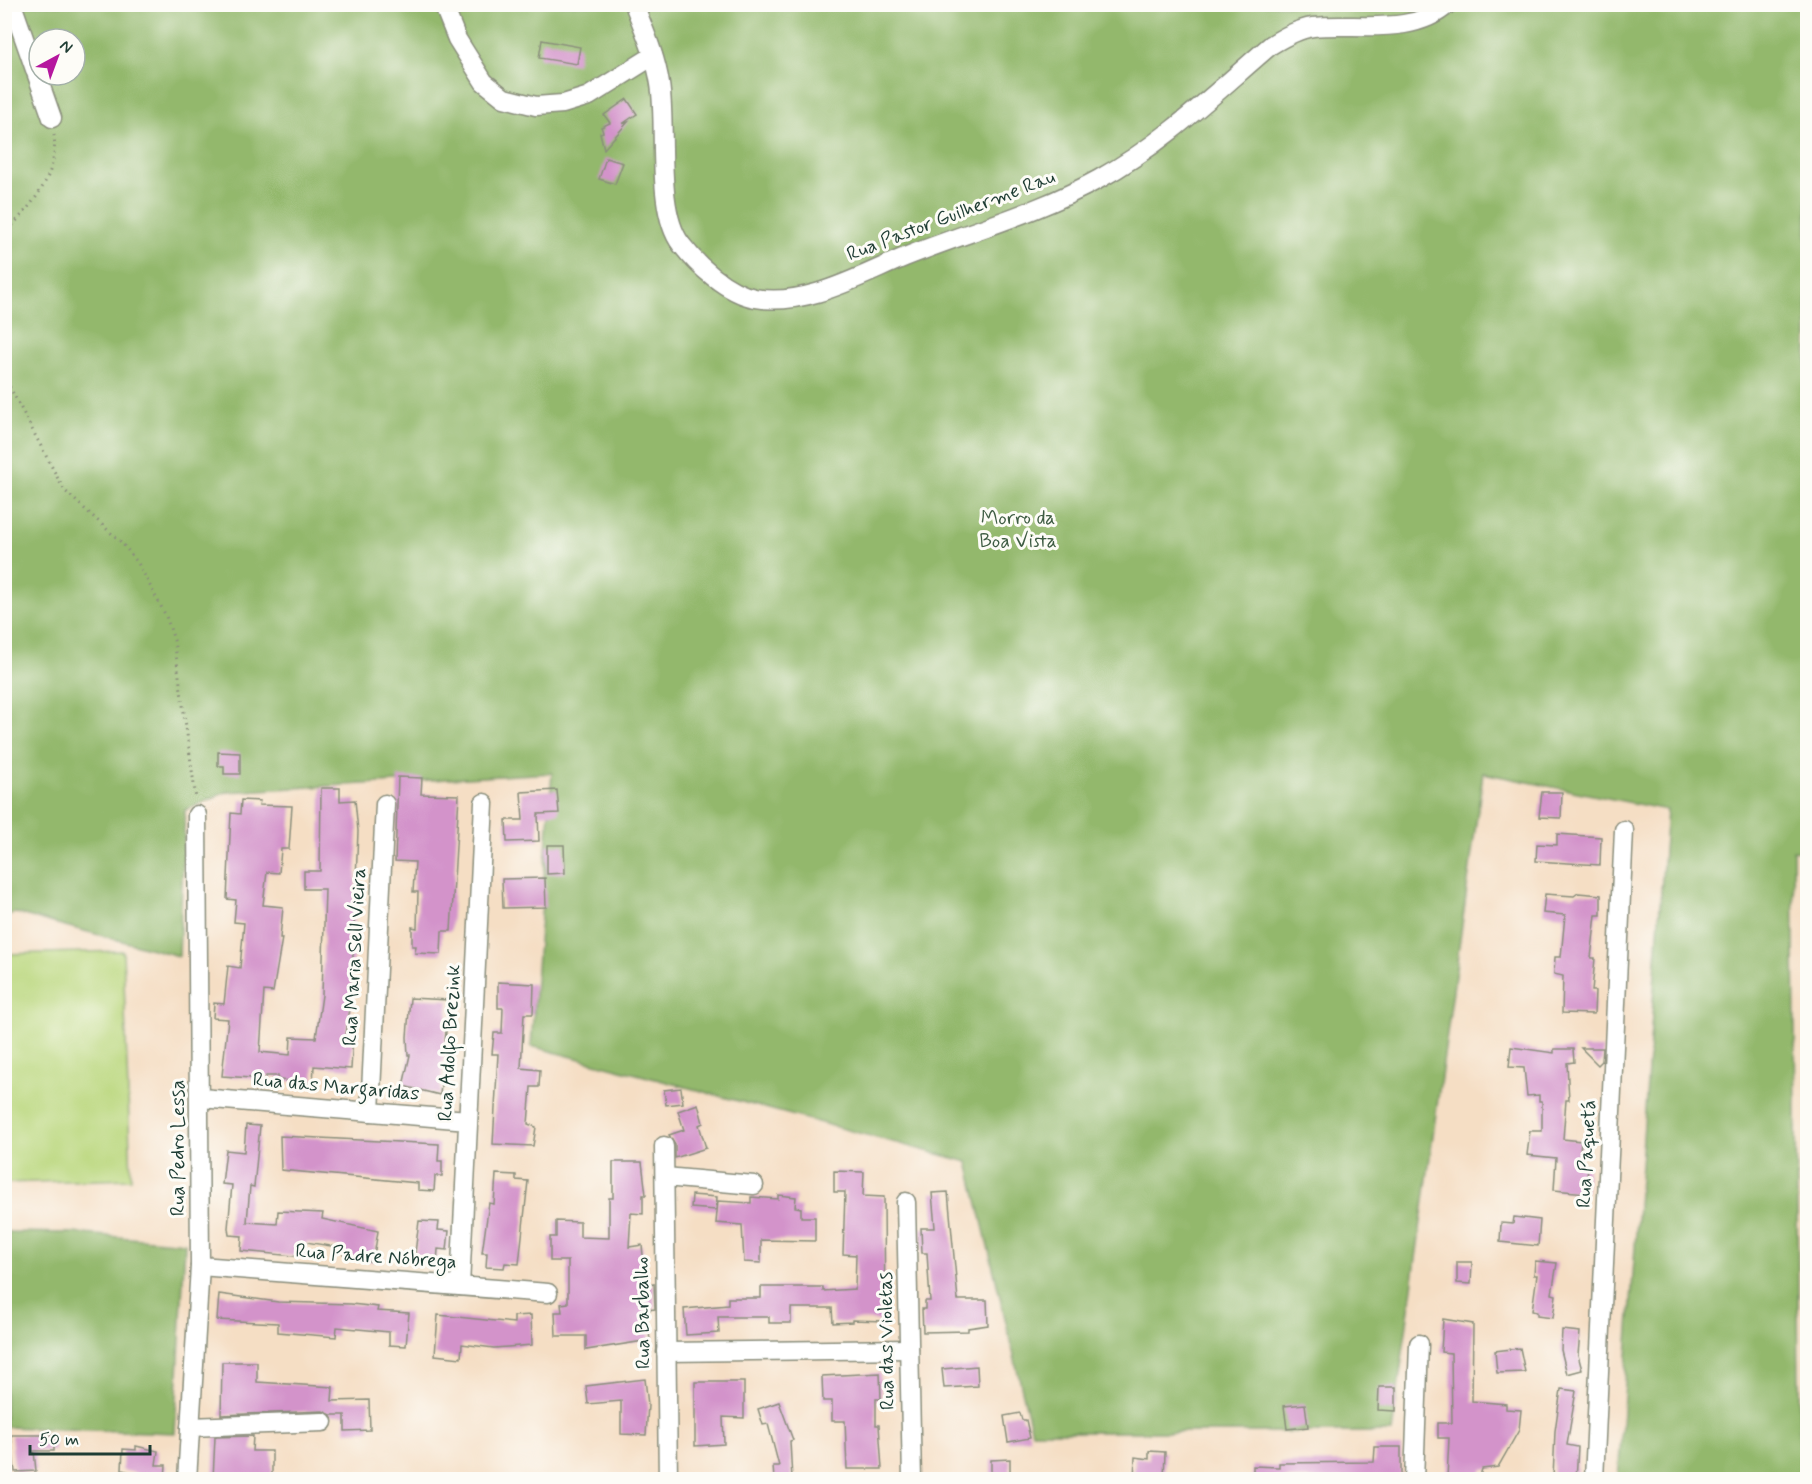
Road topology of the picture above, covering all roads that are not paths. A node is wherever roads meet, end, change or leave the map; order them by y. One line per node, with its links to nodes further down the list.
1 (12, 4): 6 (street)
2 (443, 4): 5 (street)
3 (634, 4): 5 (street, Rua Pastor Guilherme Rau)
4 (1448, 4): 5 (street, Rua Pastor Guilherme Rau)
5 (653, 56)
6 (52, 118)
7 (484, 803): 13 (street, Rua Adolfo Brezink)
8 (386, 804): 12 (street, Rua Maria Sell Vieira)
9 (197, 815): 11 (street, Rua Pedro Lessa)
10 (1624, 830): 30 (street, Rua Paquetá)
11 (201, 1098): 12 (street, Rua das Margaridas); 18 (street, Rua Pedro Lessa)
12 (370, 1112): 13 (street, Rua das Margaridas)
13 (468, 1120): 19 (street, Rua Adolfo Brezink)
14 (664, 1146): 15 (street, Rua Barbalho)
15 (664, 1177): 16 (street); 23 (street, Rua Barbalho)
16 (753, 1185)
17 (906, 1202): 22 (street, Rua das Violetas)
18 (200, 1266): 19 (street, Rua Padre Nóbrega); 25 (street, Rua Pedro Lessa)
19 (460, 1286): 20 (street, Rua Padre Nóbrega)
20 (548, 1293)
21 (1419, 1344): 29 (street)
22 (909, 1349): 23 (street); 28 (street, Rua das Violetas)
23 (666, 1352): 27 (street, Rua Barbalho)
24 (323, 1422): 25 (street)
25 (190, 1427): 26 (street, Rua Pedro Lessa)
26 (188, 1479)
27 (668, 1479)
28 (912, 1479)
29 (1414, 1479)
30 (1594, 1479)

